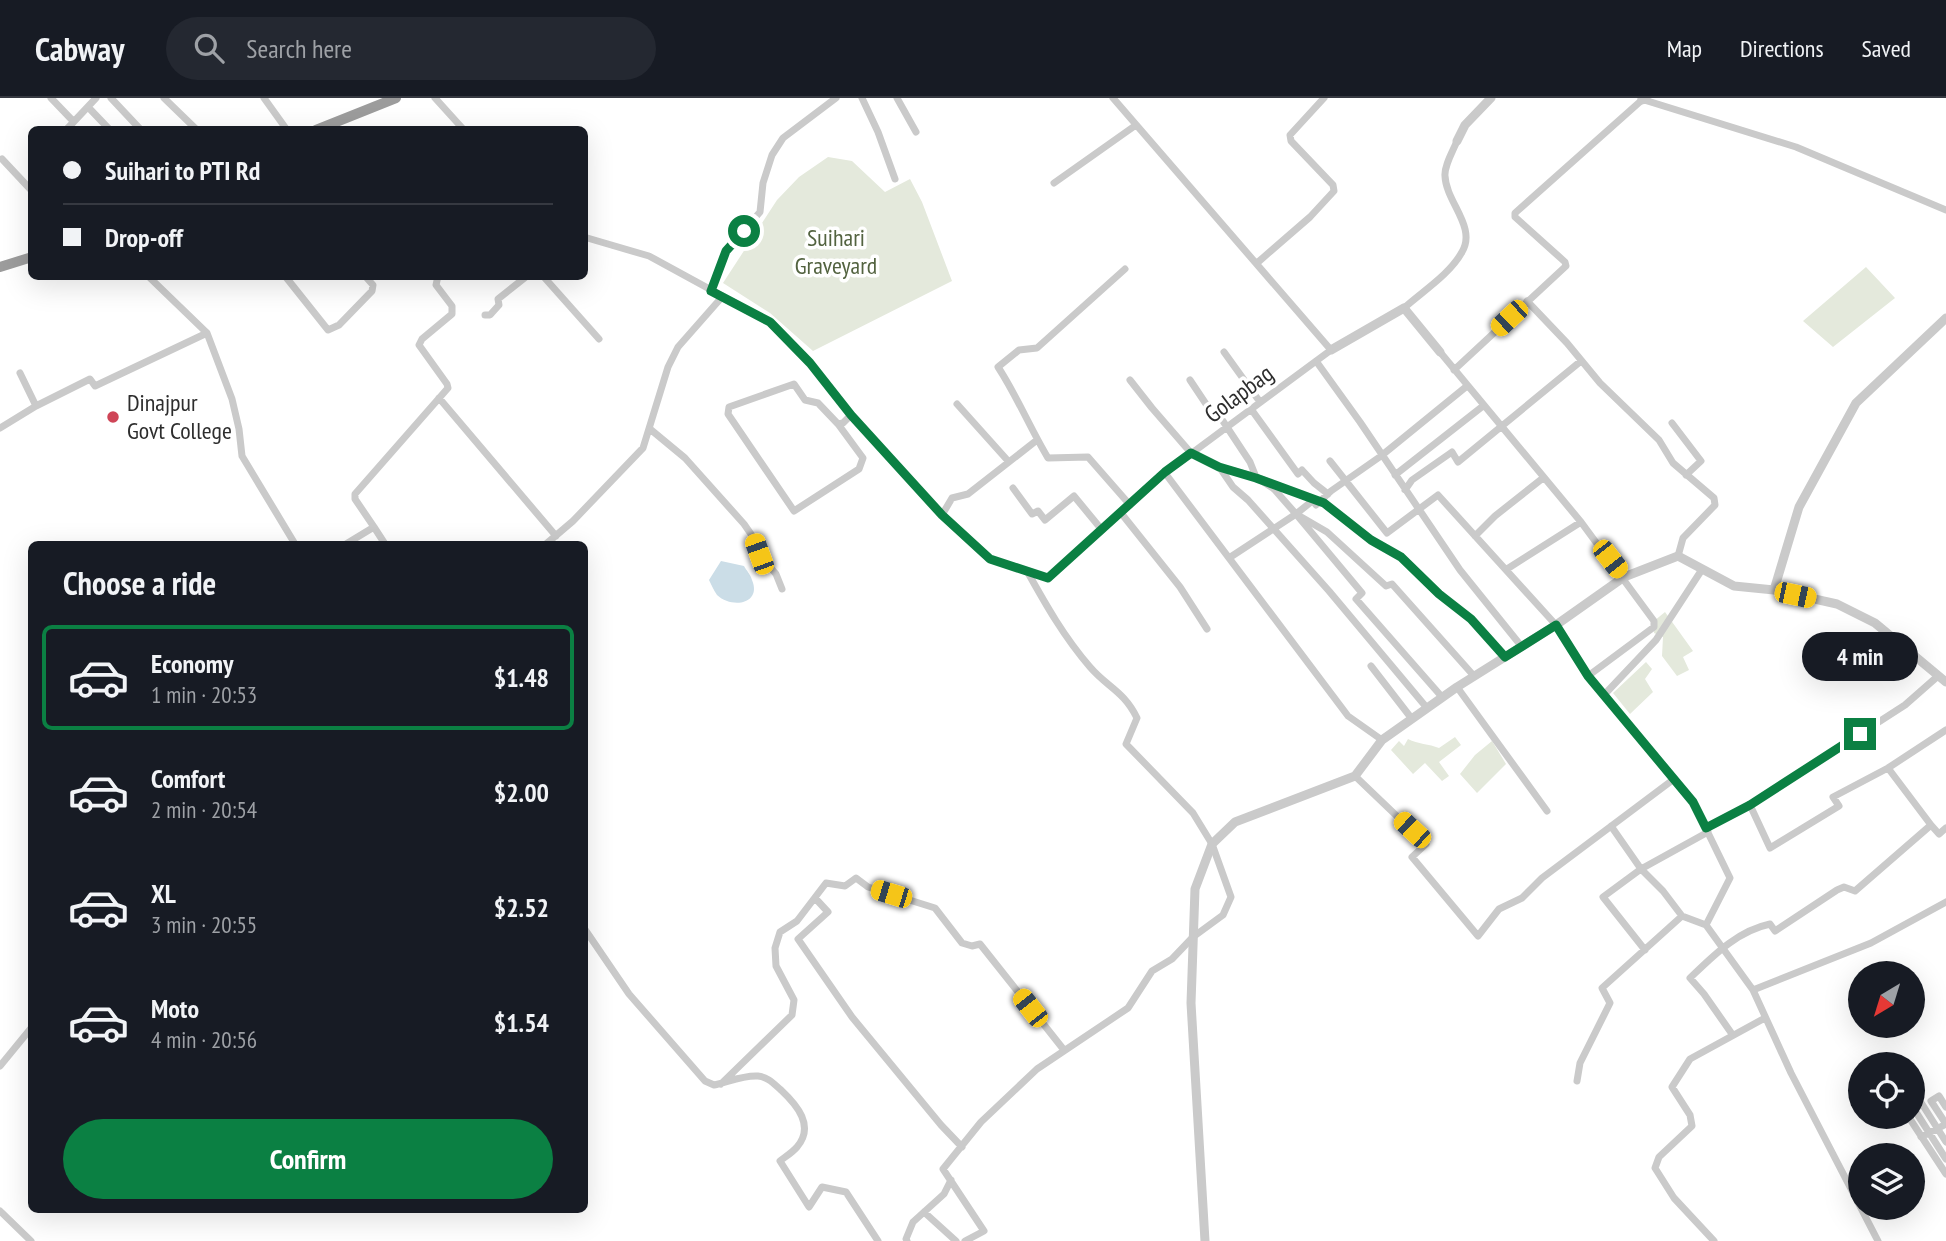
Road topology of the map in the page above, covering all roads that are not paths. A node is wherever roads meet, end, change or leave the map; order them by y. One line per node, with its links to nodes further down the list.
1 (51, 98): 17 (street)
2 (96, 98): 16 (street)
3 (111, 98): 21 (street)
4 (164, 98): 22 (street)
5 (264, 98): 23 (street)
6 (396, 98): 15 (highway)
7 (435, 98): 25 (street)
8 (836, 98): 44 (street)
9 (862, 98): 29 (street)
10 (897, 98): 26 (street)
11 (1113, 98): 18 (street)
12 (1324, 98): 35 (street)
13 (1490, 98): 27 (street)
14 (1642, 99): 32 (street); 46 (street)
15 (369, 102): 24 (highway)
16 (88, 107): 17 (street); 20 (street)
17 (74, 121): 19 (street)
18 (1136, 125): 30 (street); 35 (street)
19 (70, 126)
20 (106, 126)
21 (137, 126)
22 (193, 126)
23 (284, 126)
24 (324, 126)
25 (460, 126)
26 (916, 132)
27 (1457, 141): 47 (street)
28 (2, 159): 31 (street)
29 (895, 179)
30 (1054, 183)
31 (28, 187)
32 (1946, 210)
33 (588, 238): 44 (street, Golapbag)
34 (28, 258): 36 (highway)
35 (1257, 263): 52 (street)
36 (0, 267)
37 (1125, 269): 75 (street)
38 (152, 280): 50 (street)
39 (288, 280): 40 (street)
40 (369, 280)
41 (437, 280): 62 (street)
42 (522, 280): 48 (street)
43 (547, 280): 51 (street)
44 (711, 291): 45 (street, Golapbag)
45 (722, 297): 68 (street, Golapbag); 74 (street)
46 (1527, 301): 56 (street); 57 (street)
47 (1404, 308): 52 (street); 54 (street)
48 (485, 314)
49 (1946, 318): 113 (street)
50 (207, 332): 66 (street); 102 (street)
51 (599, 339)
52 (1331, 350): 55 (street, Golapbag)
53 (1224, 352): 63 (street)
54 (1440, 352): 57 (street)
55 (1316, 361): 63 (street, Golapbag); 77 (street)
56 (1581, 361): 72 (street); 83 (street)
57 (1454, 370): 61 (street)
58 (20, 373): 66 (street)
59 (1130, 380): 76 (street)
60 (1190, 380): 71 (street)
61 (1468, 386): 65 (street); 77 (street)
62 (439, 398): 97 (street); 100 (street)
63 (1260, 402): 67 (street, Golapbag)
64 (957, 404): 79 (street)
65 (1483, 405): 72 (street); 82 (street)
66 (36, 406): 73 (street)
67 (1251, 409): 71 (street, Golapbag); 89 (street)
68 (851, 415): 70 (street); 95 (street, Golapbag)
69 (1672, 423): 83 (street)
70 (838, 424): 70 (street)
71 (1227, 427): 76 (street, Golapbag); 84 (street)
72 (1501, 427): 85 (street); 88 (street)
73 (0, 428)
74 (650, 429): 100 (street); 112 (street)
75 (1037, 440): 79 (street); 91 (street)
76 (1191, 453): 80 (street); 81 (street, Golapbag)
77 (1381, 456): 82 (street); 86 (street)
78 (1329, 461): 86 (street)
79 (1009, 463): 95 (street)
80 (1219, 467): 84 (street); 99 (street)
81 (1165, 472): 91 (street, Golapbag); 107 (street)
82 (1395, 475): 88 (street)
83 (1686, 475): 106 (street)
84 (1256, 478): 90 (street); 94 (street)
85 (1543, 478): 96 (street); 101 (street)
86 (1344, 481): 89 (street); 92 (street)
87 (1013, 488): 98 (street)
88 (1405, 490): 92 (street)
89 (1328, 494): 90 (street)
90 (1320, 502): 94 (street); 117 (street)
91 (1130, 505): 93 (street, Golapbag)
92 (1420, 509): 101 (street); 116 (street)
93 (1121, 513): 98 (street, Golapbag); 115 (street)
94 (1296, 514): 99 (street); 119 (street); 124 (street)
95 (942, 515): 109 (street, Golapbag)
96 (1581, 522): 108 (street); 111 (street)
97 (374, 527): 103 (street); 104 (street)
98 (1102, 530): 109 (street, Golapbag)
99 (1274, 530): 107 (street); 125 (street)
100 (555, 536): 105 (street)
101 (1475, 536): 108 (street)
102 (293, 541)
103 (351, 541)
104 (383, 541)
105 (549, 541)
106 (1678, 556): 110 (street); 111 (street)
107 (1230, 558): 128 (street)
108 (1507, 569): 114 (street)
109 (1027, 571): 138 (street)
110 (1702, 571): 113 (street); 123 (street)
111 (1624, 577): 114 (street); 120 (street)
112 (782, 589)
113 (1773, 590): 121 (street)
114 (1556, 625): 116 (street); 120 (street)
115 (1207, 629)
116 (1522, 647): 117 (street)
117 (1505, 657): 119 (street)
118 (1371, 666): 126 (street)
119 (1474, 676): 122 (street)
120 (1588, 676): 123 (street)
121 (1942, 679): 132 (street)
122 (1457, 687): 124 (street); 133 (street)
123 (1604, 695): 131 (street)
124 (1443, 697): 125 (street)
125 (1427, 708): 126 (street)
126 (1412, 719): 128 (street)
127 (1946, 730): 129 (street)
128 (1382, 740): 130 (street)
129 (1888, 768): 132 (street); 134 (street)
130 (1355, 776): 135 (street); 138 (street)
131 (1674, 779): 135 (street); 137 (street)
132 (1750, 805): 137 (street)
133 (1547, 811)
134 (1931, 825): 136 (street); 146 (street)
135 (1611, 826): 139 (street)
136 (1946, 828)
137 (1707, 830): 139 (street); 143 (street)
138 (1212, 844): 145 (street); 145 (street)
139 (1641, 869): 142 (street); 147 (street)
140 (815, 898): 152 (street); 155 (street); 163 (street)
141 (1946, 902): 148 (street)
142 (1682, 916): 143 (street); 147 (street)
143 (1706, 925): 146 (street)
144 (588, 934): 155 (street)
145 (1193, 937): 152 (street); 176 (street)
146 (1722, 948): 148 (street); 151 (street)
147 (1645, 950): 154 (street)
148 (1753, 990): 149 (street)
149 (1765, 1018): 151 (street); 178 (street)
150 (28, 1032): 153 (street)
151 (1732, 1034): 177 (street)
152 (1064, 1050): 163 (street)
153 (0, 1066)
154 (1577, 1082)
155 (721, 1084): 172 (street)
156 (1939, 1096): 157 (street)
157 (1943, 1109): 158 (street); 160 (street)
158 (1926, 1119): 160 (street)
159 (1916, 1129): 161 (street)
160 (1933, 1131): 161 (street); 162 (street)
161 (1921, 1138): 164 (street)
162 (1944, 1143): 164 (street); 165 (street)
163 (962, 1147): 168 (street)
164 (1929, 1150): 166 (street)
165 (1946, 1158): 166 (street)
166 (1937, 1163): 167 (street)
167 (1946, 1175)
168 (951, 1181): 170 (street); 175 (street)
169 (0, 1211): 171 (street)
170 (924, 1212): 173 (street); 174 (street)
171 (31, 1241)
172 (878, 1241)
173 (907, 1241)
174 (956, 1241)
175 (965, 1241)
176 (1205, 1241)
177 (1714, 1241)
178 (1878, 1241)

